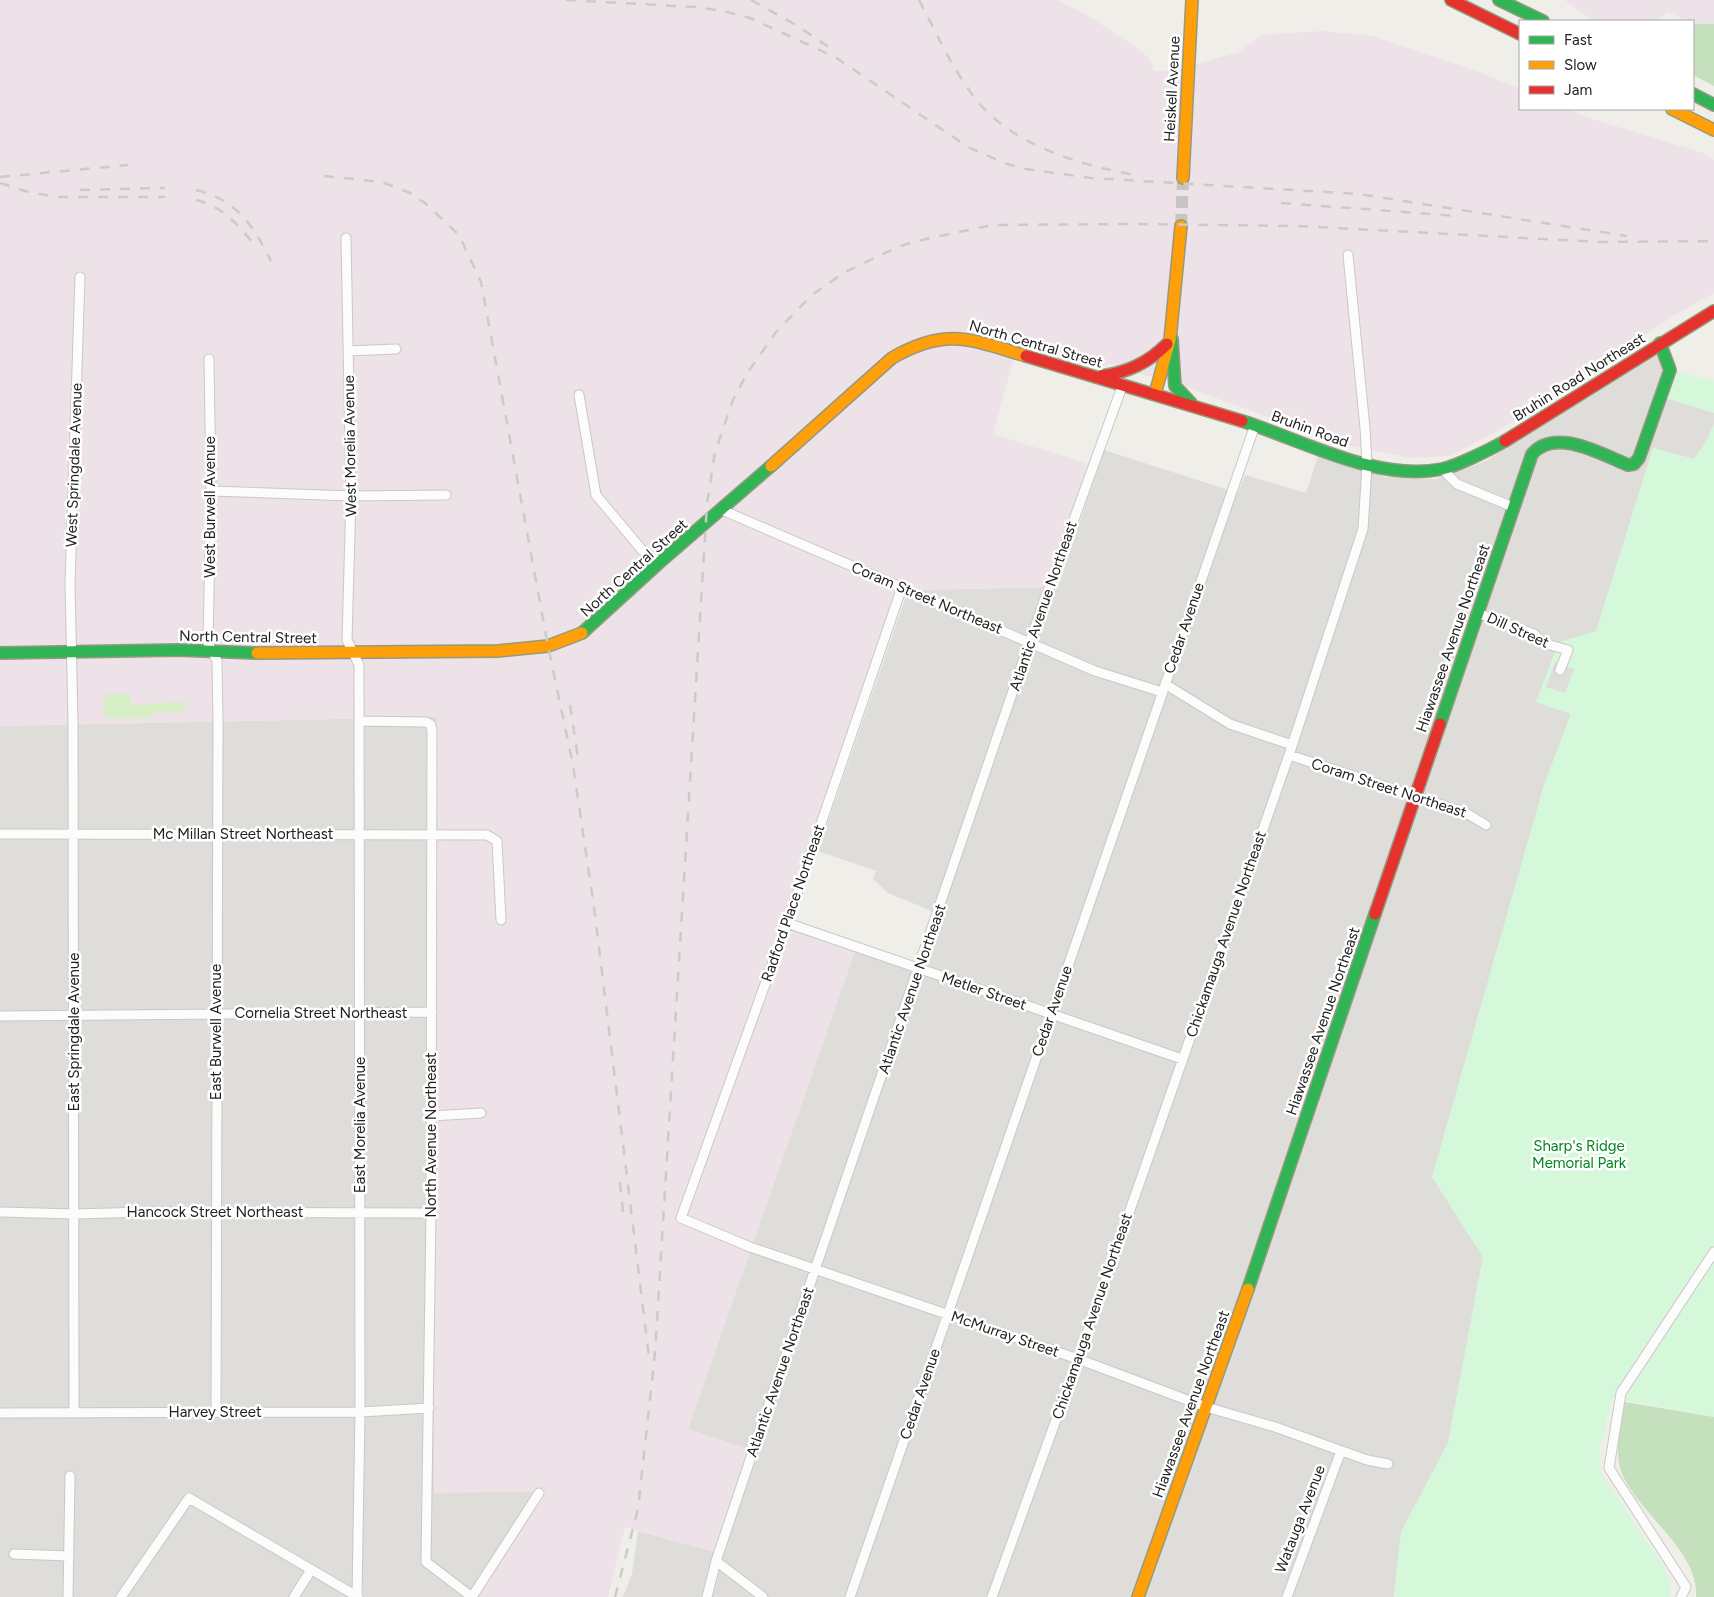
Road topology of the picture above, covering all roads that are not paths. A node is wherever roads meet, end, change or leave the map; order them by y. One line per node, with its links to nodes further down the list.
1 (1192, 0): 11 (main road, Heiskell Avenue)
2 (1445, 0): 4 (main road)
3 (1499, 0): 5 (main road)
4 (1454, 2): 6 (main road)
5 (1541, 20)
6 (1519, 34)
7 (1694, 95): 8 (main road)
8 (1714, 105)
9 (1674, 110): 10 (main road)
10 (1714, 130)
11 (1183, 178)
12 (1181, 226): 17 (main road)
13 (346, 238): 20 (street, West Morelia Avenue)
14 (1348, 255): 29 (street, Chickamauga Avenue Northeast)
15 (80, 278): 40 (street, West Springdale Avenue)
16 (1714, 311): 18 (main road, Bruhin Road Northeast)
17 (1170, 337): 22 (main road); 24 (main road); 26 (main road)
18 (1660, 344): 28 (main road, Bruhin Road Northeast); 34 (main road, Hiawassee Avenue Northeast)
19 (396, 349): 20 (street)
20 (348, 350): 33 (street, West Morelia Avenue)
21 (209, 359): 31 (street, West Burwell Avenue)
22 (1097, 376): 23 (main road, North Central Street); 35 (main road, North Central Street)
23 (1123, 384): 24 (main road, North Central Street); 39 (street, Atlantic Avenue Northeast)
24 (1155, 394): 26 (main road, Bruhin Road)
25 (579, 395): 36 (street)
26 (1195, 406): 27 (main road, Bruhin Road)
27 (1255, 425): 29 (main road, Bruhin Road); 45 (street, Cedar Avenue)
28 (1458, 463): 30 (main road, Bruhin Road)
29 (1367, 465): 30 (main road, Bruhin Road); 47 (street, Chickamauga Avenue Northeast)
30 (1442, 469): 34 (street)
31 (211, 491): 33 (street); 42 (street, West Burwell Avenue)
32 (446, 495): 33 (street)
33 (351, 496): 43 (street, West Morelia Avenue)
34 (1513, 508): 38 (main road, Hiawassee Avenue Northeast)
35 (722, 510): 36 (main road, North Central Street); 37 (street, Coram Street Northeast)
36 (660, 562): 43 (main road, North Central Street)
37 (902, 587): 39 (street, Coram Street Northeast); 57 (street, Radford Place Northeast)
38 (1477, 613): 44 (street, Dill Street); 49 (main road, Hiawassee Avenue Northeast)
39 (1030, 641): 45 (street, Coram Street Northeast); 58 (street, Atlantic Avenue Northeast)
40 (72, 652): 41 (main road, North Central Street); 42 (main road, North Central Street); 54 (street, East Springdale Avenue)
41 (0, 653)
42 (212, 653): 43 (main road, North Central Street); 51 (street, East Burwell Avenue)
43 (354, 654): 46 (street, East Morelia Avenue)
44 (1560, 670)
45 (1163, 688): 47 (street, Coram Street Northeast); 62 (street, Cedar Avenue)
46 (359, 721): 52 (street, North Avenue Northeast); 55 (street, East Morelia Avenue)
47 (1292, 745): 48 (street, Chickamauga Avenue Northeast)
48 (1289, 755): 49 (street, Coram Street Northeast); 65 (street, Chickamauga Avenue Northeast)
49 (1415, 797): 50 (street, Coram Street Northeast); 78 (main road, Hiawassee Avenue Northeast)
50 (1486, 825)
51 (218, 833): 54 (street, Mc Millan Street Northeast); 55 (street, Mc Millan Street Northeast); 60 (street, East Burwell Avenue)
52 (432, 833): 55 (street, Mc Millan Street Northeast); 56 (street, Mc Millan Street Northeast); 59 (street, North Avenue Northeast)
53 (0, 834): 54 (street, Mc Millan Street Northeast)
54 (74, 834): 63 (street, East Springdale Avenue)
55 (360, 835): 61 (street, East Morelia Avenue)
56 (501, 920)
57 (787, 922): 58 (street, Metler Street); 73 (street, Radford Place Northeast)
58 (919, 968): 62 (street, Metler Street); 75 (street, Atlantic Avenue Northeast)
59 (432, 1012): 61 (street, Cornelia Street Northeast); 67 (street, North Avenue Northeast)
60 (216, 1014): 61 (street, Cornelia Street Northeast); 63 (street, Cornelia Street Northeast); 69 (street, East Burwell Avenue)
61 (360, 1014): 70 (street, East Morelia Avenue)
62 (1051, 1014): 65 (street, Metler Street); 76 (street, Cedar Avenue)
63 (74, 1015): 64 (street, Cornelia Street Northeast); 72 (street, East Springdale Avenue)
64 (0, 1016)
65 (1182, 1059): 77 (street, Chickamauga Avenue Northeast)
66 (481, 1113): 67 (street)
67 (431, 1116): 71 (street, North Avenue Northeast)
68 (0, 1212): 72 (street, Hancock Street Northeast)
69 (217, 1212): 70 (street, Hancock Street Northeast); 72 (street, Hancock Street Northeast); 80 (street, East Burwell Avenue)
70 (360, 1213): 71 (street, Hancock Street Northeast); 81 (street, East Morelia Avenue)
71 (431, 1213): 79 (street, North Avenue Northeast)
72 (75, 1214): 83 (street, East Springdale Avenue)
73 (681, 1218): 75 (street, McMurray Street)
74 (1714, 1252): 103 (street)
75 (815, 1269): 76 (street, McMurray Street); 90 (street, Atlantic Avenue Northeast)
76 (947, 1315): 77 (street, McMurray Street); 99 (street, Cedar Avenue)
77 (1078, 1359): 78 (street, McMurray Street); 100 (street, Chickamauga Avenue Northeast)
78 (1206, 1407): 84 (street, McMurray Street); 101 (main road, Hiawassee Avenue Northeast)
79 (429, 1408): 81 (street, Harvey Street); 96 (street, North Avenue Northeast)
80 (216, 1412): 81 (street, Harvey Street); 83 (street, Harvey Street)
81 (360, 1412): 95 (street, East Morelia Avenue)
82 (0, 1413): 83 (street, Harvey Street)
83 (74, 1413)
84 (1341, 1451): 85 (street, McMurray Street); 102 (street, Watauga Avenue)
85 (1388, 1464)
86 (70, 1476): 89 (street)
87 (539, 1493): 96 (street)
88 (14, 1554): 89 (street)
89 (69, 1556): 92 (street)
90 (716, 1561): 97 (street, Atlantic Avenue Northeast); 98 (street)
91 (311, 1570): 93 (street); 94 (street); 95 (street)
92 (68, 1597)
93 (121, 1597)
94 (294, 1597)
95 (358, 1597)
96 (472, 1597)
97 (707, 1597)
98 (763, 1597)
99 (850, 1597)
100 (992, 1597)
101 (1138, 1597)
102 (1287, 1597)
103 (1681, 1597)

